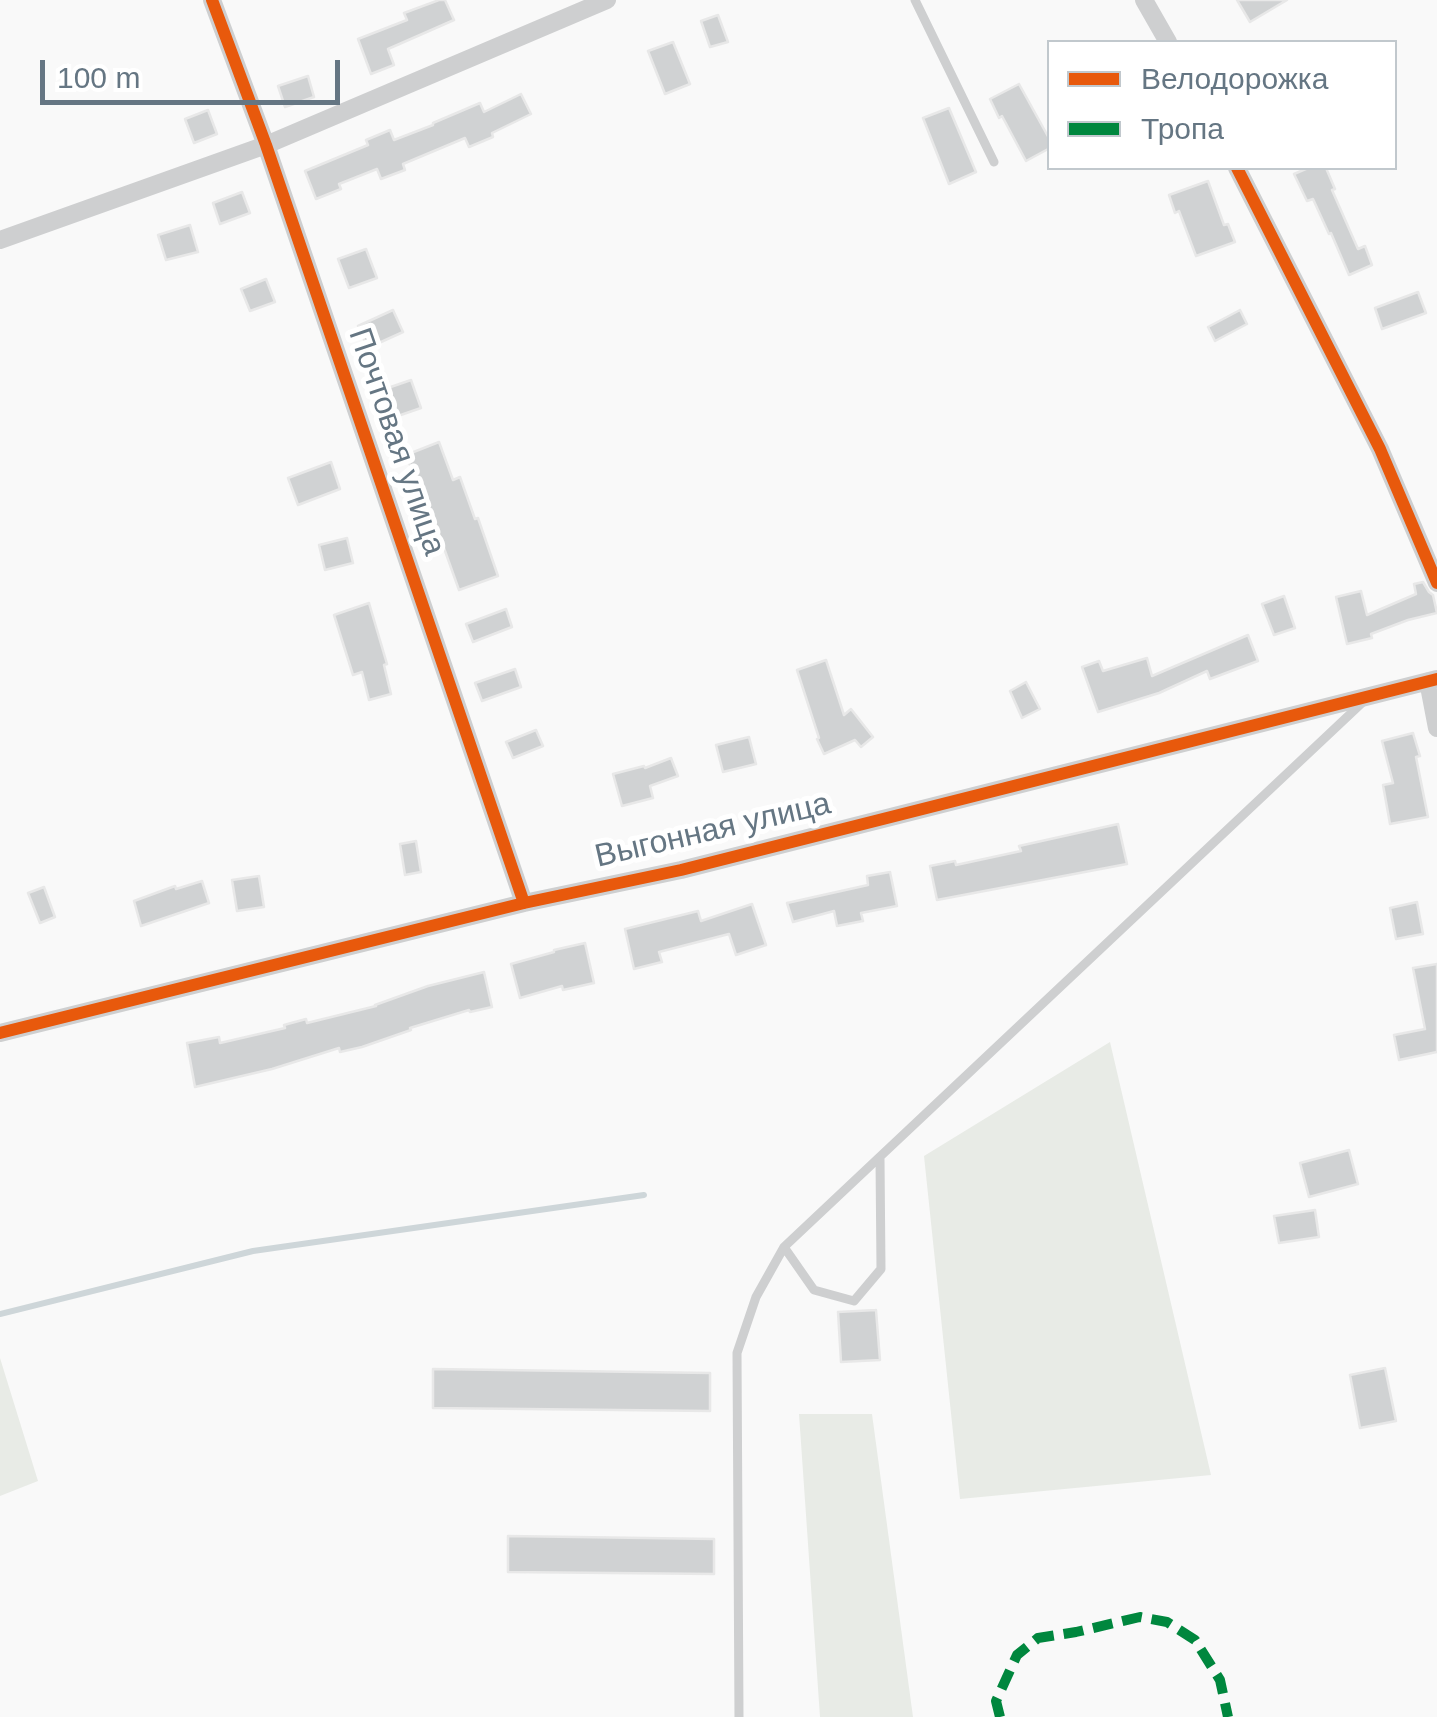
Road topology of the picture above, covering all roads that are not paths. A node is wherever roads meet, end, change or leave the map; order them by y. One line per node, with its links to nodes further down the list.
1 (212, 0): 6 (street, Почтовая улица)
2 (607, 0): 6 (street)
3 (915, 0): 7 (lane)
4 (1144, 0): 5 (street)
5 (1167, 40)
6 (266, 145): 9 (street); 14 (street, Почтовая улица)
7 (994, 162)
8 (1238, 170): 10 (street)
9 (0, 240)
10 (1437, 583)
11 (1432, 680): 12 (street, Выгонная улица); 13 (street)
12 (1370, 696): 14 (street, Выгонная улица); 16 (lane)
13 (1437, 728)
14 (524, 902): 15 (street, Выгонная улица)
15 (0, 1033)
16 (880, 1159): 17 (lane); 17 (lane)
17 (784, 1247): 18 (lane)
18 (739, 1717)

